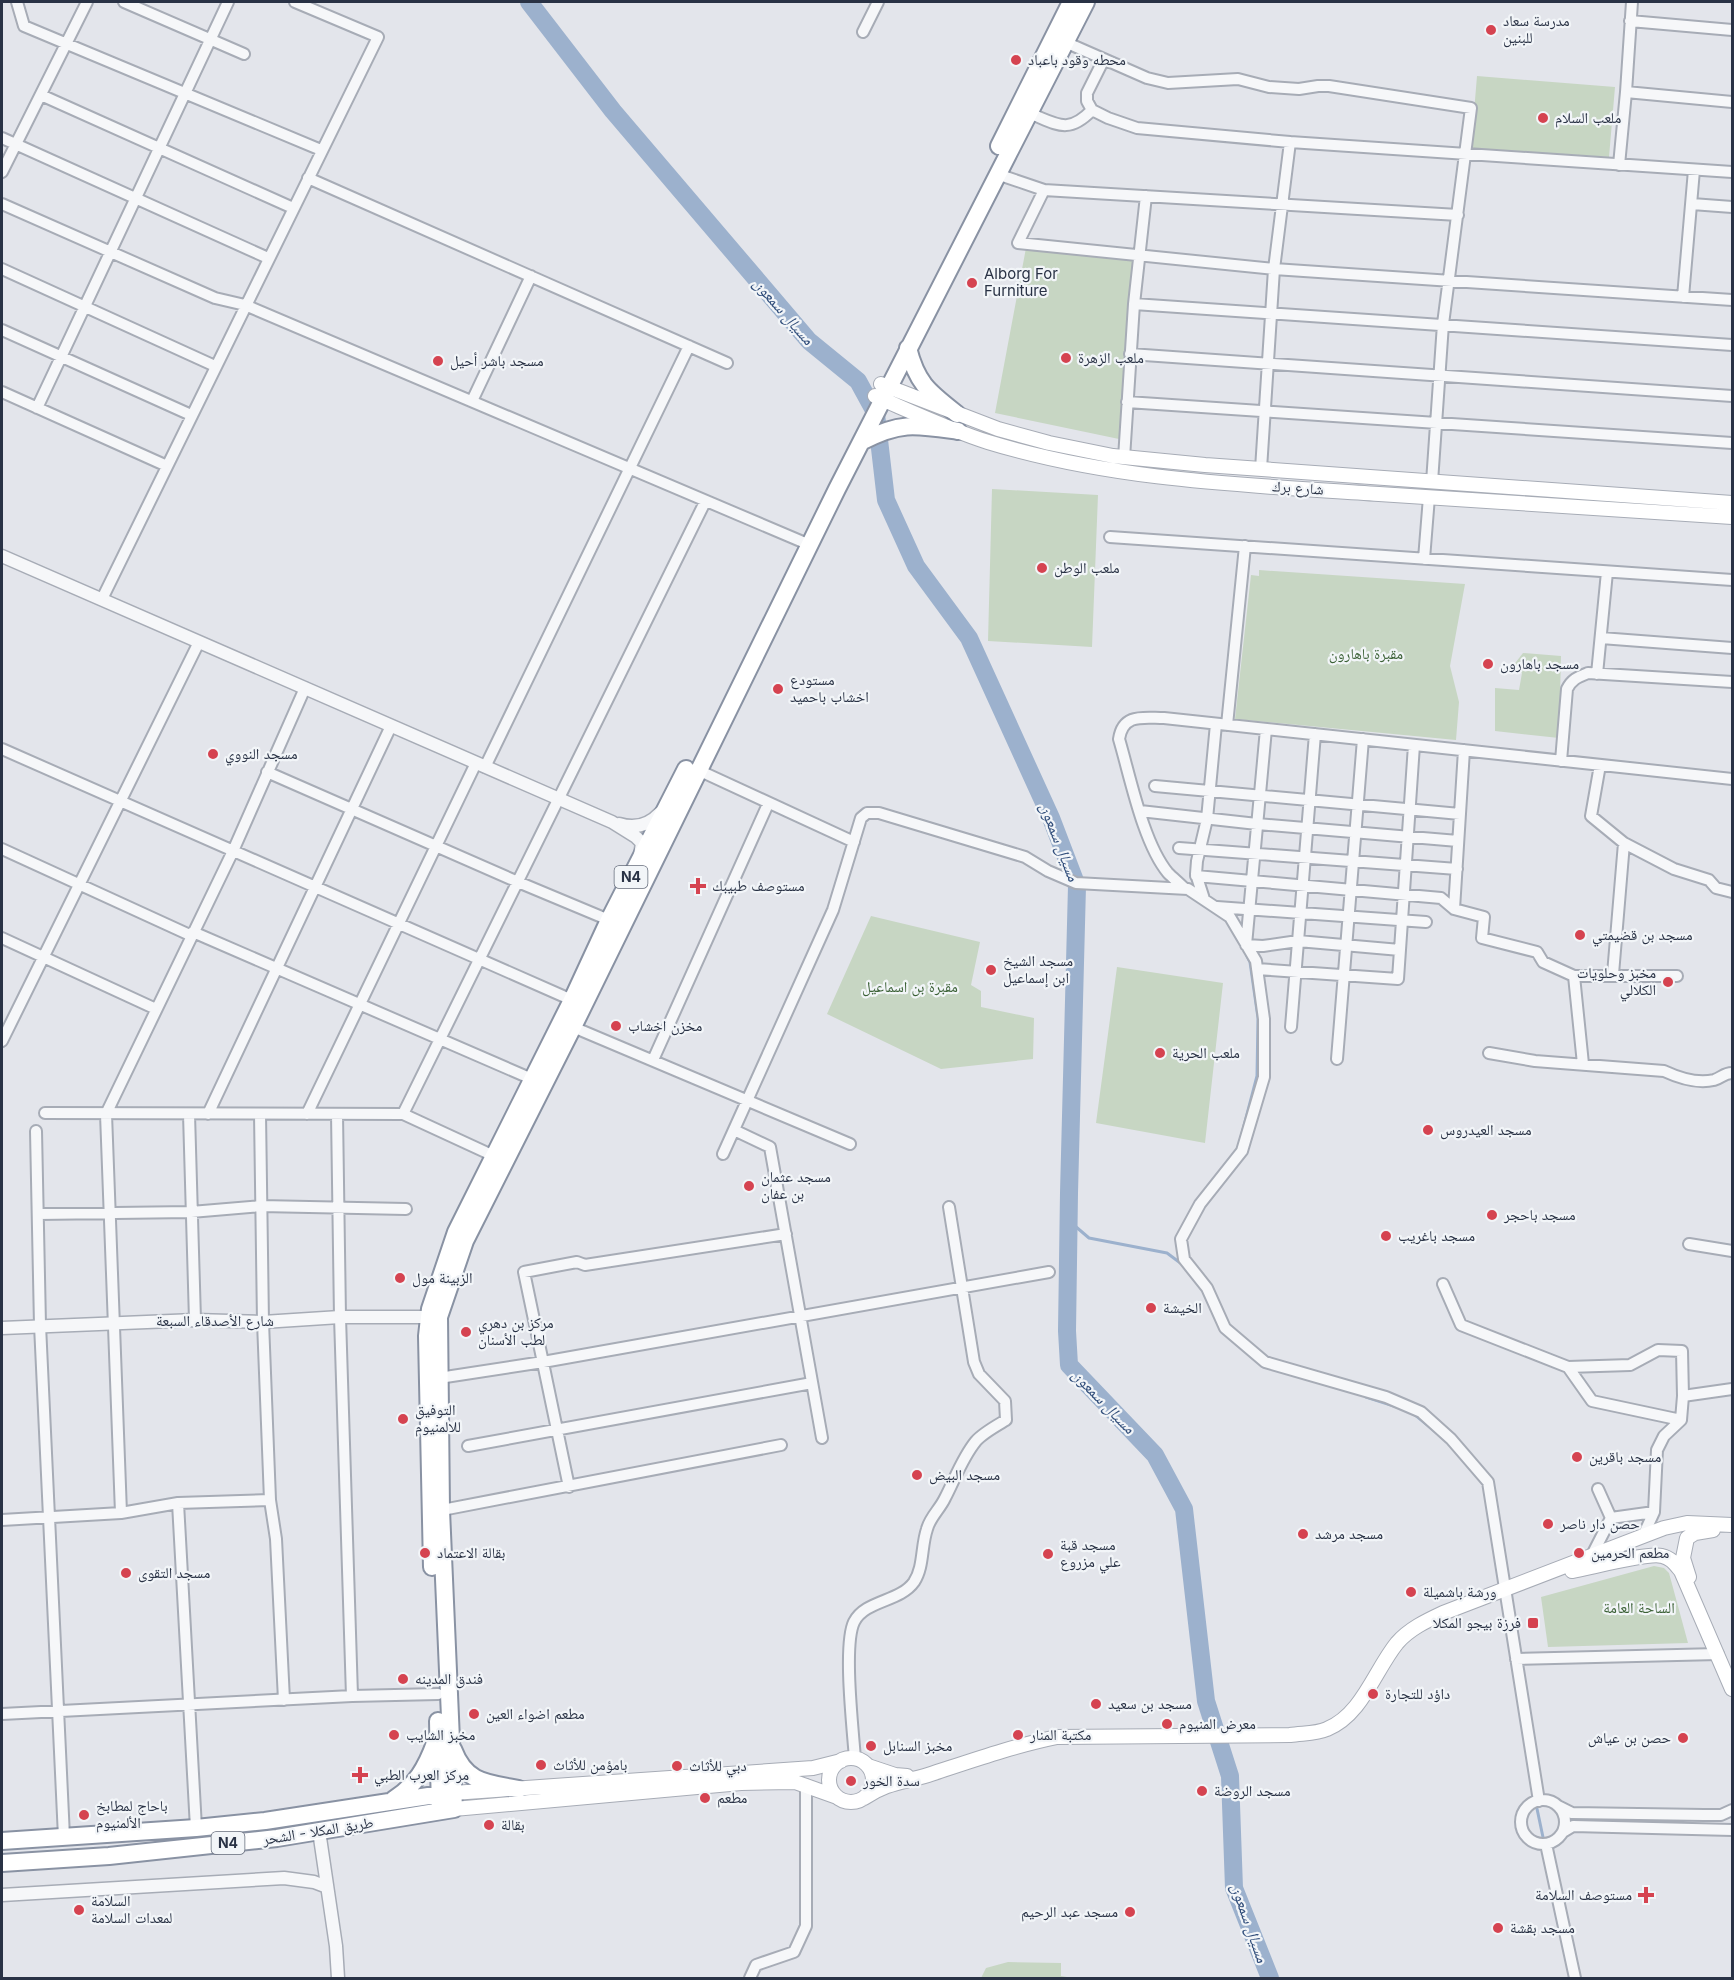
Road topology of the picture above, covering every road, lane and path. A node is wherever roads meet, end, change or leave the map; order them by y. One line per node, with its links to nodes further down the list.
1 (17, 2): 15 (street)
2 (87, 2): 15 (street)
3 (124, 2): 13 (street)
4 (228, 2): 13 (street)
5 (295, 2): 28 (street)
6 (878, 2): 12 (street)
7 (1071, 2): 70 (highway, N4)
8 (1086, 2): 14 (highway, N4)
9 (1632, 2): 10 (street)
10 (1630, 21): 11 (street); 18 (street)
11 (1732, 30)
12 (863, 32)
13 (210, 39): 16 (street); 19 (street)
14 (1065, 42): 17 (street); 23 (highway, N4)
15 (66, 43): 19 (street); 20 (street)
16 (244, 54)
17 (1104, 59): 22 (street); 29 (street)
18 (1626, 92): 21 (street); 30 (street)
19 (185, 93): 27 (street); 28 (street)
20 (40, 95): 26 (street); 27 (street)
21 (1732, 102)
22 (1092, 110): 23 (street); 25 (street)
23 (1029, 113): 34 (highway, N4)
24 (2, 138): 26 (street)
25 (1290, 142): 29 (street); 40 (street)
26 (16, 144): 32 (street); 38 (street)
27 (159, 148): 38 (street); 43 (street)
28 (321, 150): 35 (street)
29 (1465, 153): 30 (street); 44 (street)
30 (1619, 165): 31 (street)
31 (1694, 170): 33 (street); 41 (street)
32 (2, 172)
33 (1732, 172)
34 (997, 174): 36 (street); 62 (highway, N4)
35 (308, 178): 43 (street); 50 (street)
36 (1044, 190): 37 (street); 46 (street)
37 (1146, 196): 40 (street); 46 (street)
38 (135, 198): 45 (street); 47 (street)
39 (2, 204): 45 (street)
40 (1282, 204): 44 (street); 49 (street)
41 (1692, 204): 42 (street); 52 (street)
42 (1732, 207)
43 (293, 208): 47 (street)
44 (1458, 214): 51 (street)
45 (110, 252): 55 (street); 56 (street)
46 (1138, 254): 49 (street); 54 (street)
47 (268, 258): 55 (street)
48 (2, 269): 56 (street)
49 (1274, 269): 51 (street); 57 (street)
50 (531, 276): 61 (street); 72 (street)
51 (1449, 280): 52 (street); 58 (street)
52 (1683, 297): 53 (street)
53 (1732, 300)
54 (1134, 304): 57 (street); 63 (street)
55 (245, 305): 67 (street); 72 (street)
56 (84, 306): 64 (street); 67 (street)
57 (1270, 313): 58 (street); 66 (street)
58 (1443, 324): 60 (street); 68 (street)
59 (2, 330): 64 (street)
60 (1732, 345)
61 (689, 346): 65 (street); 84 (street)
62 (908, 348): 70 (highway, N4); 76 (highway)
63 (1130, 354): 66 (street); 73 (street)
64 (61, 356): 74 (street); 77 (street)
65 (727, 363)
66 (1267, 363): 68 (street); 75 (street)
67 (215, 366): 77 (street)
68 (1439, 376): 71 (street); 78 (street)
69 (2, 392): 74 (street)
70 (881, 392): 76 (main road, شارع برك); 79 (main road, شارع برك); 80 (highway, N4); 92 (highway, N4)
71 (1732, 396)
72 (472, 401): 84 (street)
73 (1127, 402): 75 (street); 82 (street)
74 (37, 408): 83 (street)
75 (1265, 410): 78 (street); 85 (street)
76 (957, 414): 82 (main road, شارع برك)
77 (191, 415): 83 (street)
78 (1436, 422): 81 (street); 86 (street)
79 (958, 431): 80 (highway); 87 (main road, شارع برك)
80 (863, 441): 92 (highway, N4)
81 (1732, 443)
82 (1124, 458): 85 (main road, شارع برك)
83 (166, 466): 98 (street)
84 (628, 470): 88 (street); 114 (street)
85 (1261, 470): 86 (main road, شارع برك)
86 (1432, 482): 89 (main road, شارع برك)
87 (1430, 497): 90 (main road, شارع برك); 95 (street)
88 (705, 502): 92 (street); 122 (street)
89 (1732, 503)
90 (1732, 517)
91 (1110, 537): 93 (street)
92 (806, 543): 116 (highway, N4); 127 (highway, N4)
93 (1245, 546): 95 (street); 105 (street)
94 (2, 556): 98 (street)
95 (1424, 559): 96 (street)
96 (1607, 572): 97 (street); 99 (street)
97 (1732, 580)
98 (102, 599): 100 (street)
99 (1601, 638): 101 (street); 102 (street)
100 (200, 642): 104 (street); 124 (street)
101 (1732, 648)
102 (1598, 674): 103 (street); 113 (street)
103 (1732, 682)
104 (305, 688): 106 (street); 117 (street)
105 (1222, 724): 107 (street); 120 (street); 130 (street)
106 (391, 726): 114 (street); 128 (street)
107 (1266, 729): 108 (street); 121 (street)
108 (1315, 734): 109 (street); 123 (street)
109 (1363, 739): 110 (street); 126 (street)
110 (1413, 745): 112 (street); 129 (street)
111 (2, 749): 124 (street)
112 (1464, 750): 113 (street); 131 (street)
113 (1561, 760): 115 (street)
114 (480, 765): 122 (street); 141 (street)
115 (1600, 765): 118 (street); 140 (street)
116 (698, 770): 125 (street); 190 (highway, N4)
117 (267, 772): 128 (street); 145 (street)
118 (1732, 779)
119 (1155, 786): 120 (street)
120 (1210, 791): 121 (street); 132 (street)
121 (1260, 796): 123 (street); 134 (street)
122 (559, 799): 133 (street); 153 (street)
123 (1310, 800): 126 (street); 135 (street)
124 (121, 802): 145 (street); 155 (street)
125 (768, 804): 139 (street); 196 (street)
126 (1358, 804): 129 (street); 136 (street)
127 (667, 806): 133 (street); 147 (highway, N4)
128 (352, 809): 141 (street); 157 (street)
129 (1409, 809): 131 (street); 137 (street)
130 (1140, 811): 132 (street); 158 (street)
131 (1460, 814): 138 (street)
132 (1207, 819): 134 (street); 144 (street)
133 (612, 822): 147 (street)
134 (1257, 824): 135 (street); 146 (street)
135 (1307, 828): 136 (street); 148 (street)
136 (1356, 832): 137 (street); 149 (street)
137 (1407, 837): 138 (street); 150 (street)
138 (1458, 841): 151 (street)
139 (854, 842): 158 (street); 200 (street)
140 (1624, 843): 160 (street); 183 (street)
141 (436, 846): 153 (street); 171 (street)
142 (1179, 848): 144 (street)
143 (2, 849): 155 (street)
144 (1200, 850): 146 (street); 152 (street)
145 (233, 851): 157 (street); 172 (street)
146 (1254, 854): 148 (street); 154 (street)
147 (640, 858): 168 (highway, N4)
148 (1305, 858): 149 (street); 156 (street)
149 (1353, 861): 150 (street); 159 (street)
150 (1405, 865): 151 (street); 161 (street)
151 (1456, 869): 165 (street)
152 (1196, 876): 154 (street); 162 (street)
153 (518, 882): 168 (street); 179 (street)
154 (1252, 882): 156 (street); 164 (street)
155 (80, 885): 172 (street); 178 (street)
156 (1303, 886): 159 (street); 166 (street)
157 (315, 887): 171 (street); 180 (street)
158 (1185, 889): 162 (street)
159 (1351, 889): 161 (street); 167 (street)
160 (1732, 892)
161 (1403, 893): 165 (street); 169 (street)
162 (1204, 899): 163 (street)
163 (1215, 907): 164 (street); 175 (street)
164 (1250, 909): 166 (street); 175 (street)
165 (1454, 909): 185 (street)
166 (1300, 913): 167 (street); 174 (street)
167 (1349, 916): 169 (street); 176 (street)
168 (609, 920): 187 (highway, N4)
169 (1402, 920): 170 (street); 177 (street)
170 (1426, 922)
171 (399, 924): 179 (street); 188 (street)
172 (193, 934): 180 (street); 189 (street)
173 (2, 938): 178 (street)
174 (1298, 941): 175 (street); 176 (street); 182 (street)
175 (1246, 945): 181 (street)
176 (1346, 945): 177 (street); 184 (street)
177 (1400, 950): 184 (street)
178 (43, 957): 189 (street); 193 (street)
179 (480, 959): 187 (street); 192 (street)
180 (277, 968): 188 (street); 204 (street)
181 (1257, 969): 182 (street); 260 (street)
182 (1295, 972): 184 (street); 191 (street)
183 (1613, 974): 185 (street); 186 (street)
184 (1344, 975): 195 (street)
185 (1574, 976): 197 (street)
186 (1677, 976)
187 (572, 1000): 199 (highway, N4)
188 (360, 1005): 192 (street); 206 (street)
189 (156, 1009): 202 (street)
190 (573, 1027): 196 (street); 199 (highway, N4)
191 (1291, 1027)
192 (440, 1039): 199 (street); 208 (street)
193 (2, 1041)
194 (1489, 1053): 197 (street)
195 (1337, 1059)
196 (653, 1060): 200 (street)
197 (1583, 1064): 198 (street)
198 (1732, 1073)
199 (538, 1082): 213 (highway, N4); 237 (highway, N4)
200 (748, 1100): 209 (street); 211 (street)
201 (45, 1113): 202 (street)
202 (106, 1114): 203 (street); 219 (street)
203 (189, 1114): 204 (street); 218 (street)
204 (208, 1114): 205 (street)
205 (260, 1114): 206 (street); 214 (street)
206 (307, 1114): 207 (street)
207 (337, 1114): 208 (street); 215 (street)
208 (403, 1114): 213 (street)
209 (734, 1130): 212 (street); 221 (street)
210 (36, 1131): 220 (street)
211 (850, 1144)
212 (723, 1154)
213 (494, 1156): 228 (highway, N4)
214 (261, 1206): 215 (street); 218 (street); 232 (street)
215 (338, 1207): 217 (street); 227 (street)
216 (949, 1207): 226 (street)
217 (406, 1209)
218 (191, 1212): 219 (street); 230 (street)
219 (109, 1213): 220 (street); 231 (street)
220 (38, 1214): 233 (street)
221 (786, 1234): 229 (street); 235 (street)
222 (1689, 1244): 223 (street)
223 (1732, 1251)
224 (1049, 1272): 226 (street)
225 (1443, 1284): 236 (street)
226 (962, 1288): 229 (street); 272 (street)
227 (340, 1317): 228 (street, شارع الأصدقاء السبعة); 232 (street, شارع الأصدقاء السبعة); 266 (street)
228 (428, 1317): 250 (highway, N4)
229 (800, 1317): 235 (street); 238 (street)
230 (195, 1320): 231 (street, شارع الأصدقاء السبعة); 232 (street, شارع الأصدقاء السبعة)
231 (112, 1322): 233 (street, شارع الأصدقاء السبعة); 252 (street)
232 (263, 1322): 248 (street)
233 (40, 1325): 234 (street, شارع الأصدقاء السبعة); 253 (street)
234 (2, 1328)
235 (543, 1362): 237 (street); 242 (street)
236 (1568, 1367): 240 (street); 241 (street)
237 (439, 1378): 250 (highway, N4)
238 (812, 1383): 242 (street); 243 (street)
239 (1732, 1389): 240 (street)
240 (1683, 1396): 241 (street)
241 (1681, 1419): 251 (street)
242 (557, 1430): 245 (street); 246 (street)
243 (822, 1438)
244 (781, 1445): 246 (street)
245 (468, 1446)
246 (569, 1487): 250 (street)
247 (1598, 1489): 254 (street)
248 (270, 1500): 249 (street); 267 (street)
249 (178, 1503): 252 (street); 268 (street)
250 (435, 1511): 265 (highway, N4); 271 (highway, N4)
251 (1654, 1512): 254 (street); 257 (street)
252 (121, 1513): 253 (street)
253 (49, 1516): 255 (street); 269 (street)
254 (1611, 1518): 258 (street)
255 (2, 1520)
256 (1732, 1525): 257 (main road); 261 (main road)
257 (1643, 1536): 258 (main road)
258 (1591, 1557): 259 (main road)
259 (1534, 1579): 260 (main road); 261 (main road)
260 (1505, 1590): 263 (street); 274 (main road)
261 (1698, 1609): 262 (main road)
262 (1718, 1654): 263 (street); 264 (main road)
263 (1516, 1659): 279 (street)
264 (1732, 1689)
265 (438, 1694): 266 (street); 271 (highway, N4)
266 (352, 1696): 267 (street)
267 (284, 1700): 268 (street)
268 (189, 1704): 269 (street); 284 (street)
269 (59, 1710): 270 (street); 289 (street)
270 (2, 1714)
271 (445, 1738): 276 (highway); 280 (highway, N4); 281 (highway)
272 (848, 1760): 273 (main road); 276 (main road); 277 (main road)
273 (868, 1766): 274 (main road); 278 (main road)
274 (918, 1778): 278 (main road)
275 (806, 1785): 277 (main road); 280 (main road); 297 (street)
276 (519, 1789): 280 (main road)
277 (837, 1797): 278 (main road)
278 (864, 1798)
279 (1539, 1801): 282 (street); 291 (street)
280 (446, 1802): 281 (highway, طريق المكلا - الشحر / N4); 286 (highway, طريق المكلا - الشحر / N4)
281 (389, 1803): 284 (highway, طريق المكلا - الشحر / N4)
282 (1558, 1806): 283 (street); 287 (street)
283 (1732, 1810)
284 (196, 1828): 288 (highway, طريق المكلا - الشحر / N4)
285 (1732, 1830): 287 (street)
286 (319, 1831): 292 (highway, طريق المكلا - الشحر / N4); 294 (street)
287 (1563, 1832): 291 (street)
288 (106, 1834): 289 (highway, طريق المكلا - الشحر / N4); 292 (highway)
289 (64, 1837): 290 (highway, طريق المكلا - الشحر / N4)
290 (2, 1841)
291 (1545, 1844): 298 (street)
292 (109, 1856): 293 (highway, طريق المكلا - الشحر / N4)
293 (2, 1863)
294 (327, 1887): 295 (street); 296 (street)
295 (2, 1895)
296 (338, 1978)
297 (750, 1978)
298 (1575, 1978)

